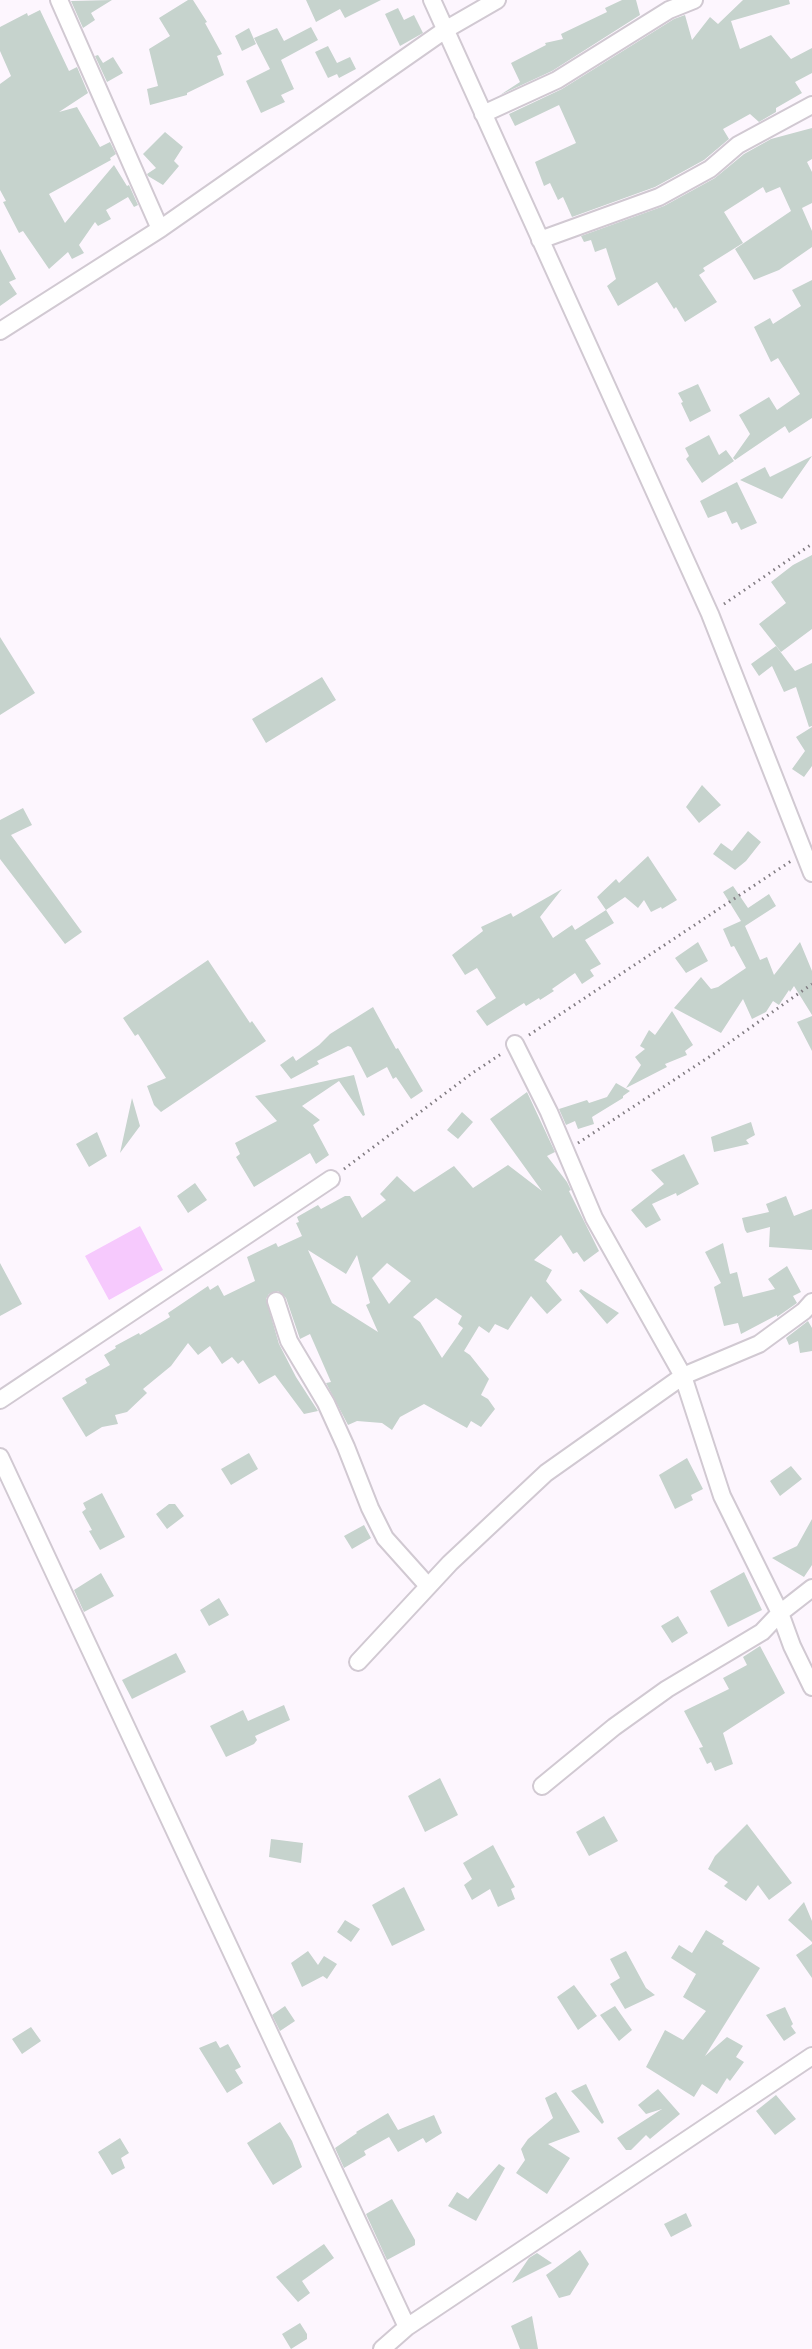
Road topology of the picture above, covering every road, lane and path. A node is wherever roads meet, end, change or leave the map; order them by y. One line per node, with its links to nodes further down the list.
1 (59, 0): 8 (street)
2 (432, 0): 5 (street)
3 (497, 0): 5 (street)
4 (694, 0): 7 (street)
5 (445, 30): 7 (street); 8 (street)
6 (812, 105): 9 (street)
7 (483, 114): 9 (street)
8 (160, 229): 10 (street)
9 (540, 240): 12 (street)
10 (0, 331)
11 (812, 544): 12 (path)
12 (710, 614): 13 (street)
13 (803, 853): 14 (street); 16 (path)
14 (812, 873)
15 (812, 984): 17 (path)
16 (515, 1044): 17 (street); 18 (path)
17 (567, 1151): 21 (street)
18 (331, 1179): 22 (street)
19 (276, 1301): 24 (street)
20 (812, 1302): 21 (street)
21 (683, 1376): 24 (street); 26 (street)
22 (0, 1400)
23 (0, 1457): 31 (street)
24 (428, 1586): 27 (street)
25 (812, 1588): 26 (street)
26 (780, 1613): 28 (street); 29 (street)
27 (358, 1662)
28 (812, 1687)
29 (542, 1786)
30 (812, 2056): 31 (street)
31 (407, 2327): 32 (street)
32 (382, 2349)

